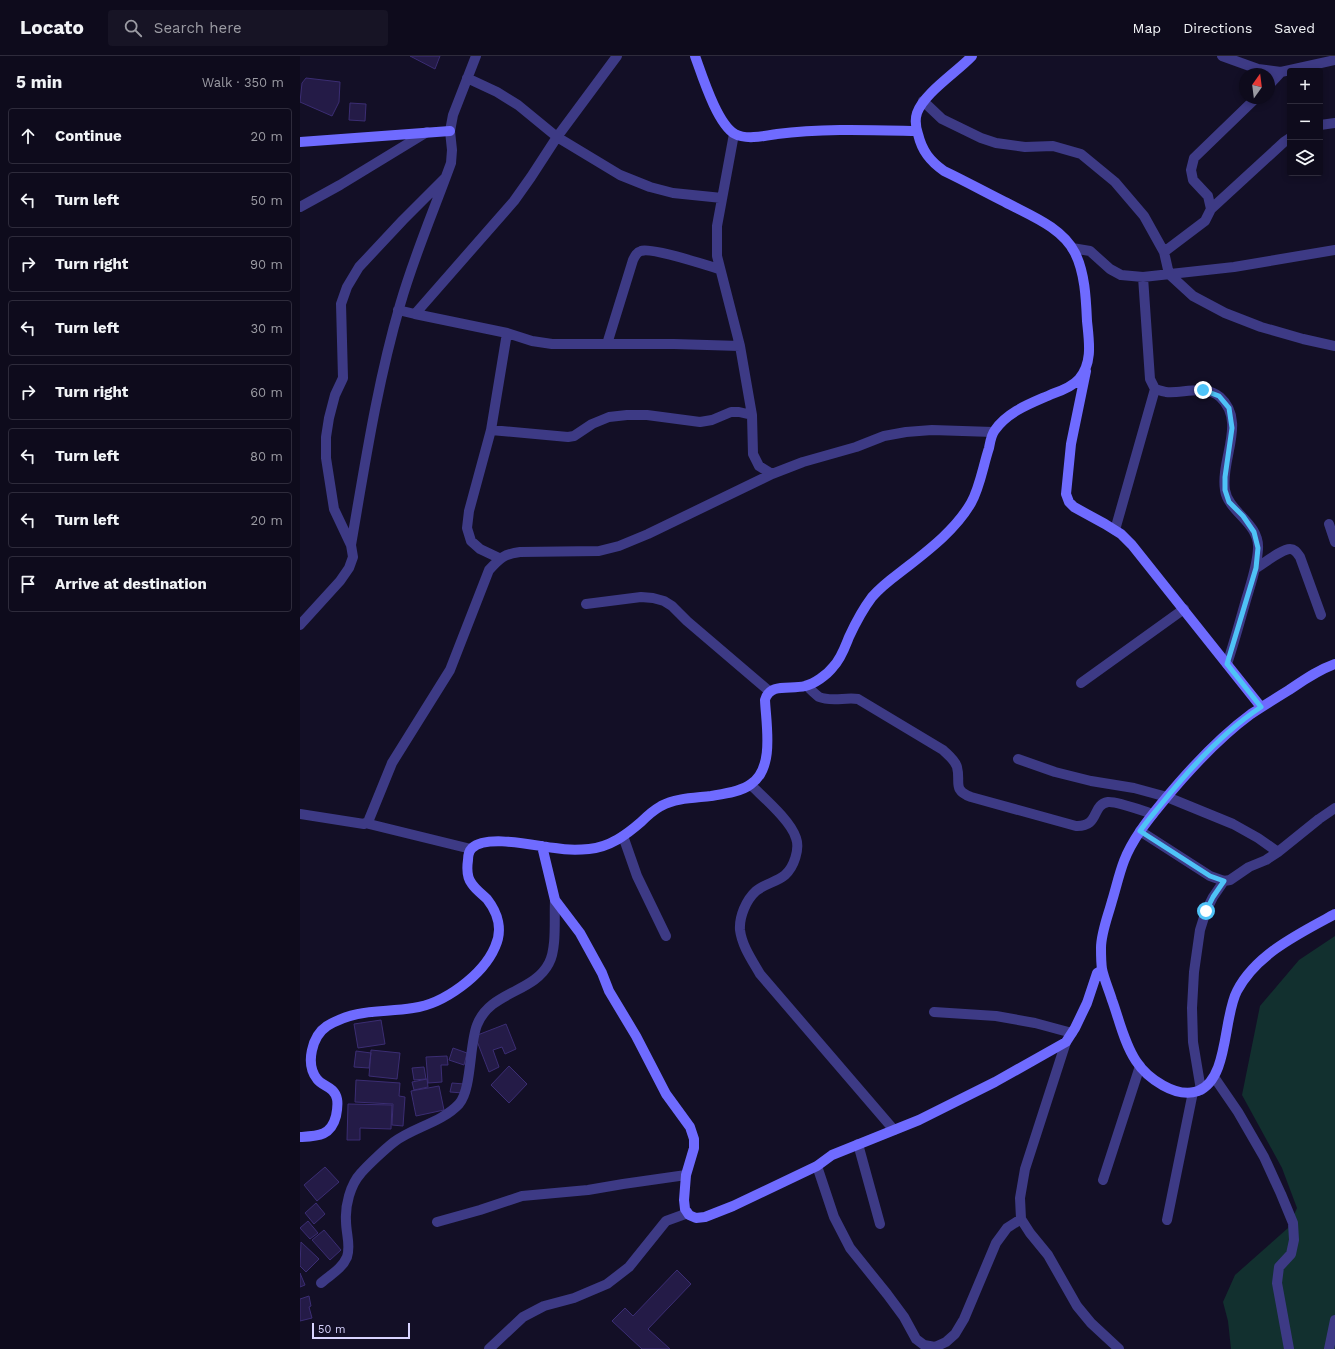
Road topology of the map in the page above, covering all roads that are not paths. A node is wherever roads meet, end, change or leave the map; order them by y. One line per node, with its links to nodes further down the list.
1 (476, 56): 8 (street)
2 (617, 56): 18 (street)
3 (694, 56): 17 (street)
4 (972, 56): 10 (street)
5 (1222, 56): 7 (street)
6 (1335, 60): 7 (street)
7 (1281, 72): 9 (street)
8 (467, 78): 14 (street); 18 (street)
9 (1275, 78)
10 (923, 101): 15 (street); 27 (street)
11 (1250, 104): 24 (street)
12 (1335, 123): 13 (street)
13 (1323, 125)
14 (450, 131): 16 (street); 21 (street)
15 (917, 131): 17 (street); 25 (street)
16 (427, 132): 20 (street); 23 (street)
17 (734, 134): 22 (street)
18 (557, 137): 22 (street); 32 (street)
19 (1287, 140): 24 (street)
20 (300, 142)
21 (445, 178): 31 (street); 46 (street)
22 (722, 198): 28 (street)
23 (300, 207)
24 (1211, 209): 27 (street)
25 (1072, 248): 30 (street); 37 (street)
26 (1335, 250): 29 (street)
27 (1164, 252): 29 (street)
28 (719, 269): 34 (street); 35 (street)
29 (1169, 274): 30 (street); 36 (street)
30 (1143, 277): 38 (street)
31 (398, 310): 32 (street); 46 (street)
32 (415, 314): 33 (street)
33 (507, 333): 34 (street); 40 (street)
34 (607, 344): 35 (street)
35 (740, 346): 39 (street)
36 (1335, 346)
37 (1088, 365): 41 (street); 44 (street)
38 (1155, 389): 44 (street); 48 (street)
39 (752, 415): 40 (street); 42 (street)
40 (491, 430): 47 (street)
41 (994, 432): 42 (street); 56 (street)
42 (772, 474): 47 (street)
43 (1329, 524): 45 (street)
44 (1115, 530): 50 (street)
45 (1335, 542)
46 (351, 545): 52 (street)
47 (499, 558): 65 (street)
48 (1256, 568): 51 (street); 53 (street)
49 (586, 604): 57 (street)
50 (1184, 609): 53 (street); 55 (street)
51 (1321, 614)
52 (300, 625)
53 (1227, 664): 58 (street)
54 (1335, 664): 58 (street)
55 (1081, 683)
56 (807, 686): 57 (street); 64 (street)
57 (769, 691): 60 (street)
58 (1261, 707): 61 (street)
59 (1018, 758): 61 (street)
60 (751, 785): 67 (street); 82 (street)
61 (1167, 797): 64 (street); 70 (street)
62 (1335, 808): 70 (street)
63 (300, 814): 65 (street)
64 (1153, 814): 66 (street)
65 (365, 824): 69 (street)
66 (1140, 831): 71 (street); 75 (street)
67 (623, 836): 68 (street); 74 (street)
68 (542, 846): 69 (street); 72 (street)
69 (471, 849): 83 (street)
70 (1278, 852): 71 (street)
71 (1224, 881): 81 (street)
72 (555, 900): 86 (street); 93 (street)
73 (1335, 914): 80 (street)
74 (666, 936)
75 (1102, 970): 77 (street); 79 (street)
76 (934, 1012): 77 (street)
77 (1072, 1033): 78 (street)
78 (1066, 1042): 82 (street); 89 (street)
79 (1140, 1066): 81 (street); 87 (street)
80 (1214, 1077): 81 (street); 99 (street)
81 (1197, 1091): 90 (street)
82 (894, 1130): 84 (street)
83 (300, 1137)
84 (858, 1144): 85 (street); 92 (street)
85 (817, 1166): 88 (street); 95 (street)
86 (686, 1175): 88 (street); 91 (street)
87 (1103, 1180)
88 (688, 1213): 97 (street)
89 (1021, 1219): 96 (street); 98 (street)
90 (1167, 1220)
91 (437, 1222)
92 (880, 1224)
93 (321, 1283)
94 (1335, 1320): 100 (street)
95 (922, 1347): 96 (street)
96 (941, 1347)
97 (489, 1349)
98 (1119, 1349)
99 (1289, 1349)
100 (1328, 1349)

